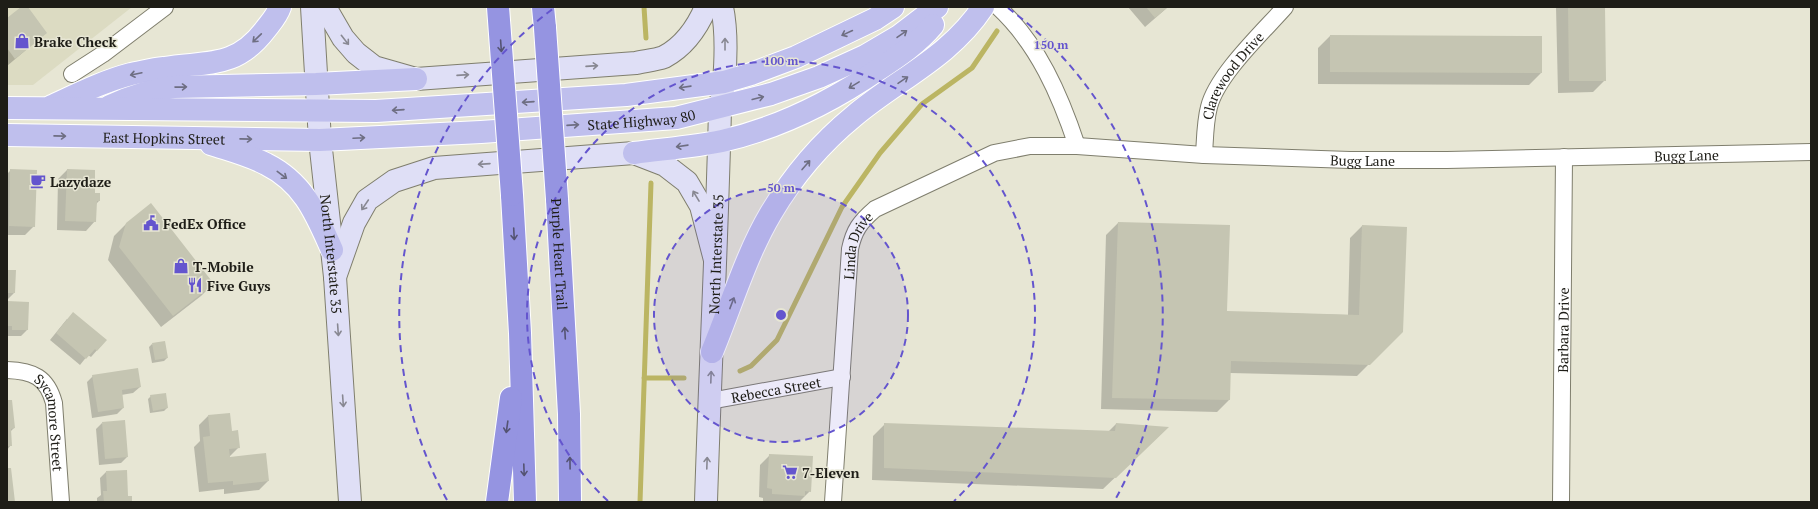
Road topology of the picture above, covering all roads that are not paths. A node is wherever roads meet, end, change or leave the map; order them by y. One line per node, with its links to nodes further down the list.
1 (165, 7): 15 (street)
2 (280, 7): 21 (main road, one-way to 21)
3 (312, 7): 18 (main road, North Interstate 35)
4 (325, 7): 16 (main road, one-way to 16)
5 (498, 7): 37 (highway, one-way to 37, bridge)
6 (706, 7): 16 (main road, one-way to 6)
7 (722, 7): 17 (main road, North Interstate 35, one-way to 7)
8 (892, 7): 17 (main road, State Highway 80, one-way to 17)
9 (937, 7): 20 (main road, State Highway 80, one-way to 9)
10 (948, 7): 28 (main road, one-way to 28)
11 (983, 7): 38 (main road, one-way to 11)
12 (998, 7): 29 (street)
13 (1285, 7): 32 (street, Clarewood Drive)
14 (544, 17): 46 (highway, Purple Heart Trail, one-way to 14, bridge)
15 (72, 74)
16 (416, 79): 18 (main road)
17 (724, 82): 20 (main road, North Interstate 35); 23 (main road, State Highway 80, one-way to 23)
18 (316, 84): 22 (main road, one-way to 18); 23 (main road, North Interstate 35)
19 (7, 108): 21 (main road, East Hopkins Street)
20 (720, 108): 27 (main road, State Highway 80, one-way to 20); 28 (main road, North Interstate 35)
21 (45, 109): 22 (main road, East Hopkins Street)
22 (104, 109): 23 (main road, East Hopkins Street); 24 (main road)
23 (318, 111): 27 (main road, North Interstate 35)
24 (7, 122)
25 (7, 135): 26 (main road, East Hopkins Street, one-way to 26)
26 (195, 138): 27 (main road, East Hopkins Street, one-way to 27); 34 (main road, one-way to 34)
27 (320, 140): 34 (main road, North Interstate 35)
28 (720, 141): 31 (main road, one-way to 31); 35 (main road, North Interstate 35)
29 (1077, 146): 32 (street, Bugg Lane); 40 (street, Linda Drive)
30 (1811, 152): 33 (street, Bugg Lane)
31 (634, 153): 35 (main road, one-way to 31); 36 (main road, one-way to 36)
32 (1204, 156): 33 (street, Bugg Lane)
33 (1564, 157): 49 (street, Barbara Drive)
34 (332, 250): 36 (main road, North Interstate 35)
35 (715, 260): 38 (main road, North Interstate 35)
36 (335, 277): 43 (main road, North Interstate 35, one-way to 43)
37 (520, 333): 44 (highway, one-way to 44); 45 (highway, one-way to 45)
38 (712, 352): 41 (main road, North Interstate 35, one-way to 38)
39 (7, 370): 42 (street, Sycamore Street)
40 (842, 377): 41 (street, Rebecca Street); 48 (street, Linda Drive)
41 (710, 401): 47 (main road, North Interstate 35, one-way to 41)
42 (61, 502)
43 (350, 502)
44 (497, 502)
45 (524, 502)
46 (570, 502)
47 (706, 502)
48 (833, 502)
49 (1561, 502)

